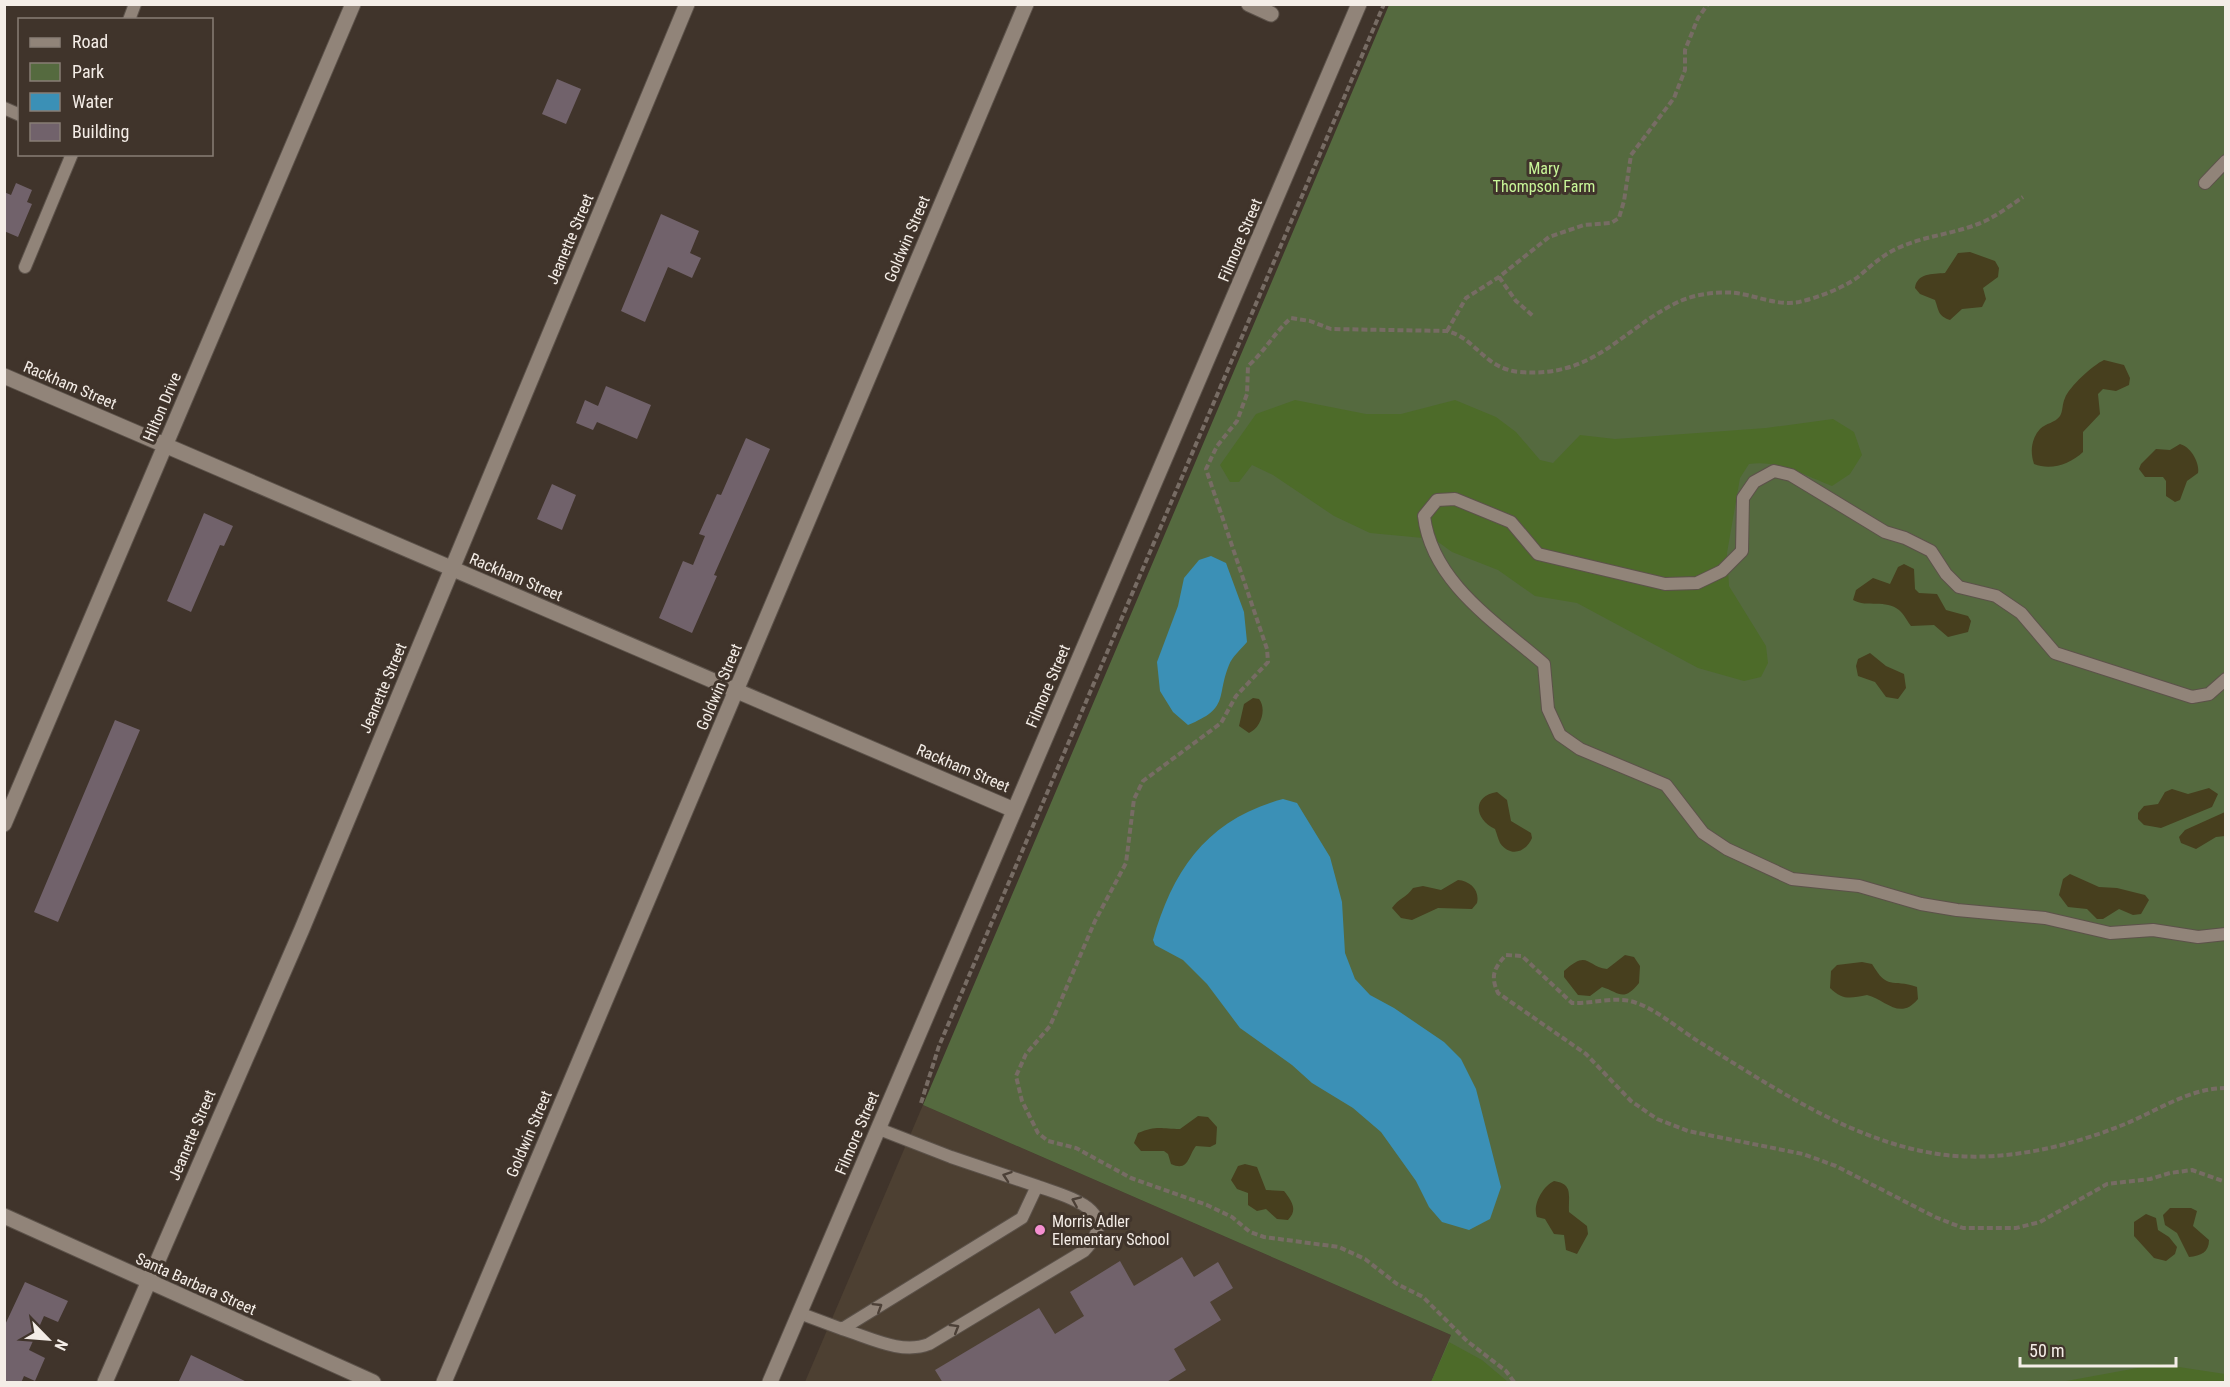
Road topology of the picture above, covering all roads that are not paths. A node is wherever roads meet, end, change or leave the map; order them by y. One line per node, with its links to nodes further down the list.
1 (353, 4): 14 (street, Hilton Drive)
2 (687, 4): 15 (street, Jeanette Street)
3 (1026, 4): 17 (street, Goldwin Street)
4 (1249, 4): 6 (street)
5 (1359, 4): 18 (street, Filmore Street)
6 (1271, 14)
7 (4, 108): 8 (lane)
8 (18, 114)
9 (71, 156): 12 (lane)
10 (2226, 161): 11 (lane)
11 (2205, 183)
12 (25, 267)
13 (4, 376): 14 (street, Rackham Street)
14 (165, 445): 15 (street, Rackham Street); 19 (street, Hilton Drive)
15 (452, 569): 17 (street, Rackham Street); 24 (street, Jeanette Street)
16 (2226, 679): 20 (lane)
17 (737, 690): 18 (street, Rackham Street); 29 (street, Goldwin Street)
18 (1014, 810): 21 (street, Filmore Street)
19 (4, 824)
20 (2226, 934)
21 (879, 1129): 22 (lane, one-way to 21); 25 (street, Filmore Street)
22 (1037, 1186): 26 (lane, one-way to 22); 26 (lane, one-way to 22)
23 (4, 1216): 24 (street, Santa Barbara Street)
24 (148, 1282): 27 (street, Jeanette Street); 28 (street, Santa Barbara Street)
25 (799, 1313): 26 (lane); 30 (street, Filmore Street)
26 (842, 1329)
27 (105, 1383)
28 (373, 1383)
29 (444, 1383)
30 (770, 1383)

